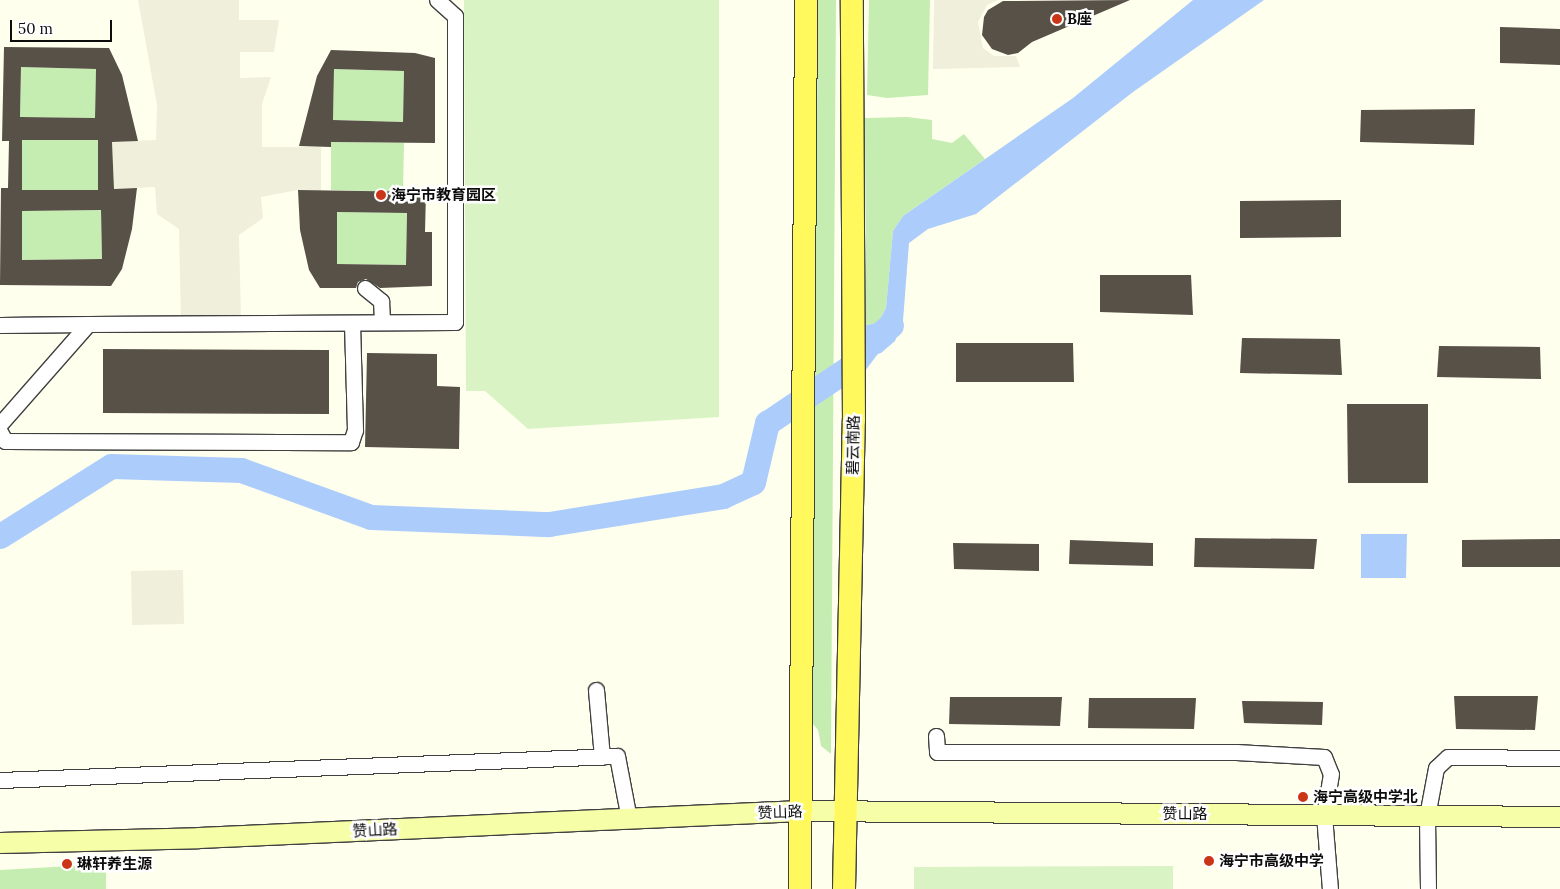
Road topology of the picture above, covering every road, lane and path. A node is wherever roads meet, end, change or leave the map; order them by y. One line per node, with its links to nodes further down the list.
1 (437, 0): 5 (street)
2 (455, 0): 5 (street)
3 (806, 0): 19 (main road)
4 (852, 0): 18 (main road, 碧云南路)
5 (455, 16): 7 (street)
6 (366, 288): 7 (street)
7 (382, 322): 8 (street)
8 (352, 323): 9 (street); 12 (street)
9 (88, 324): 10 (street); 11 (street)
10 (0, 325)
11 (0, 424)
12 (0, 432)
13 (596, 690): 15 (street)
14 (936, 736): 20 (street)
15 (602, 757): 17 (street); 23 (street)
16 (1560, 758): 21 (street)
17 (0, 780)
18 (844, 810): 19 (street, 赞山路); 20 (street, 赞山路); 26 (main road, 碧云南路)
19 (801, 811): 23 (street, 赞山路); 25 (main road)
20 (1324, 815): 21 (street, 赞山路); 27 (street)
21 (1427, 816): 22 (street, 赞山路); 28 (street)
22 (1560, 818)
23 (629, 819): 24 (street, 赞山路)
24 (0, 844)
25 (800, 889)
26 (844, 889)
27 (1330, 889)
28 (1428, 889)

